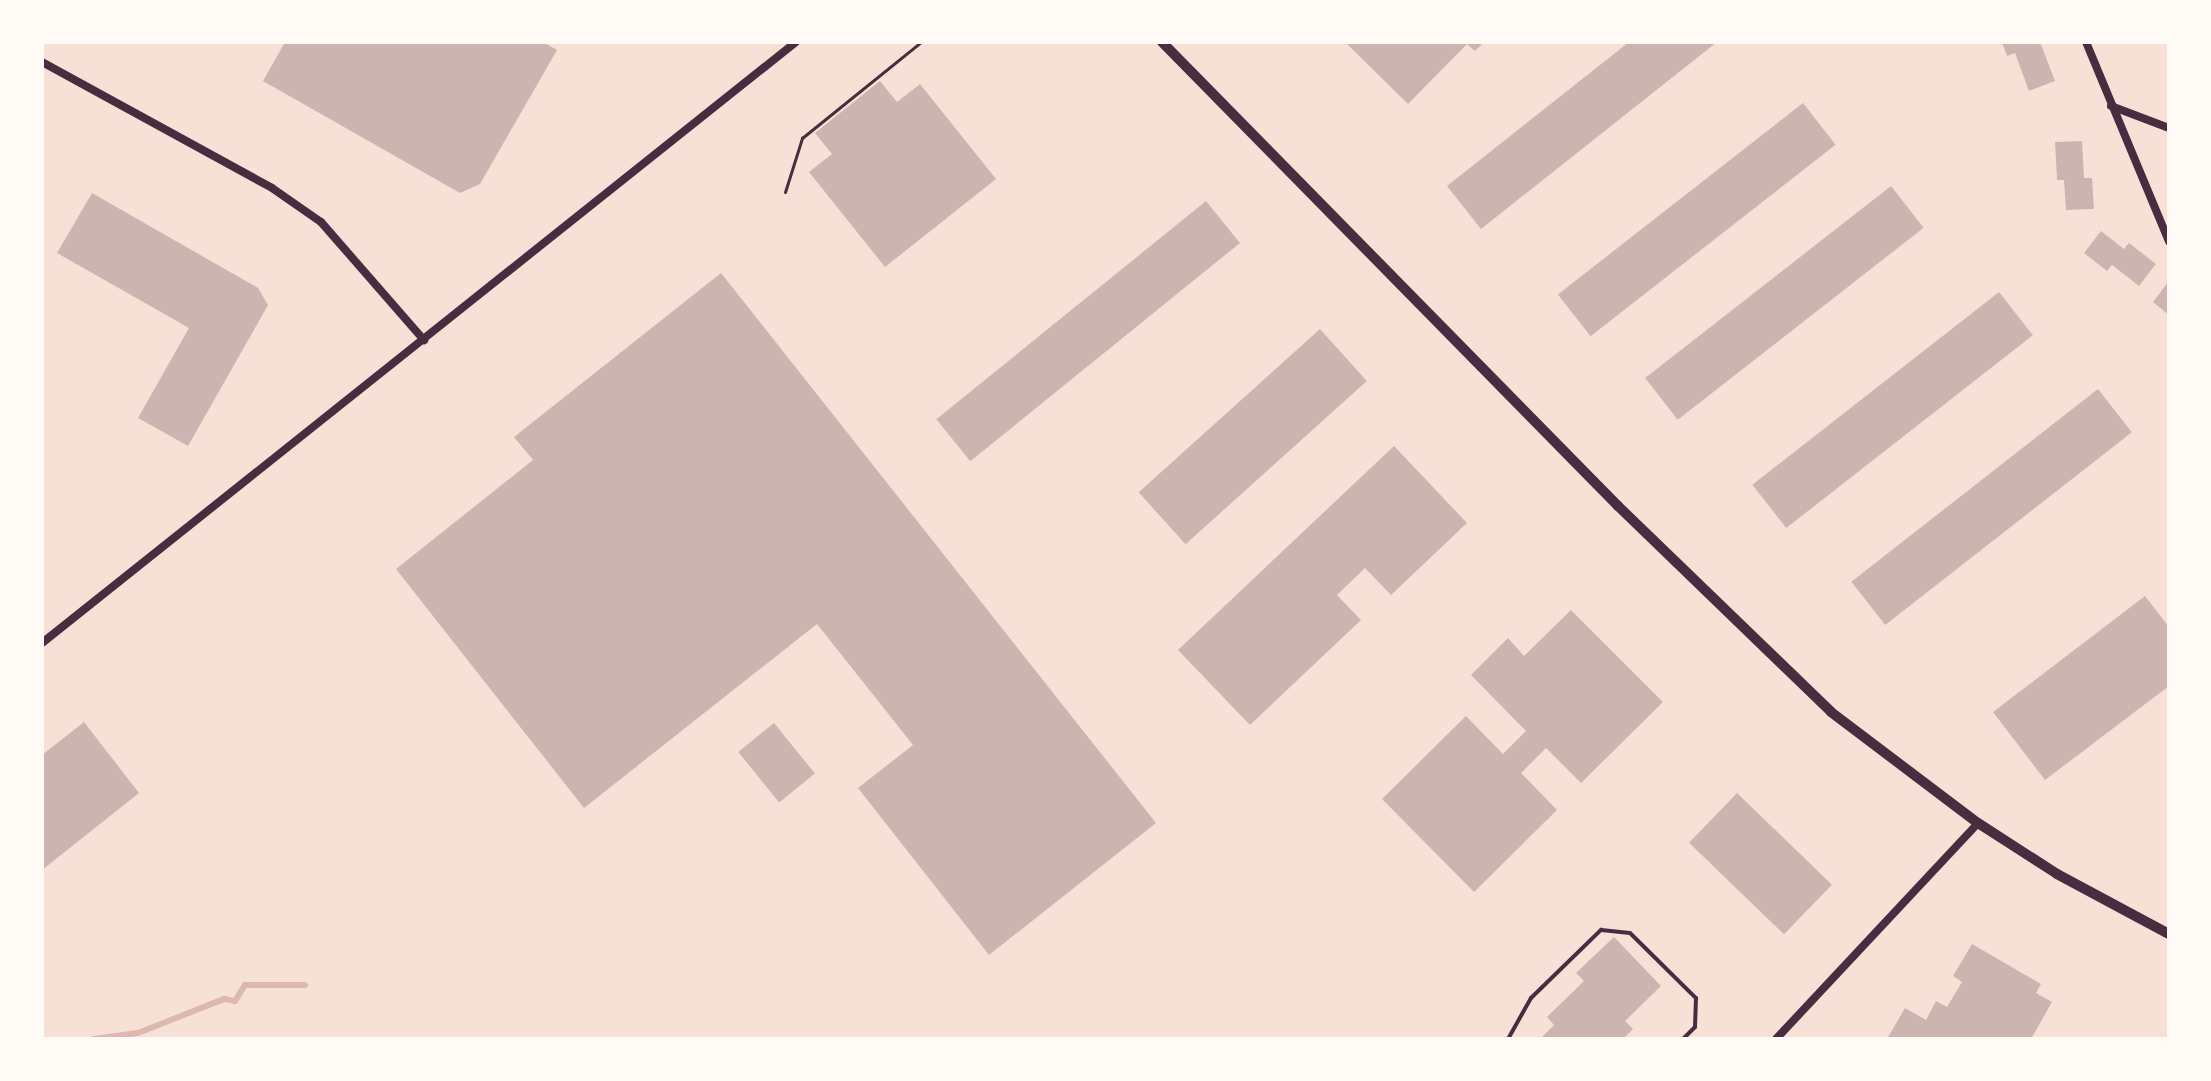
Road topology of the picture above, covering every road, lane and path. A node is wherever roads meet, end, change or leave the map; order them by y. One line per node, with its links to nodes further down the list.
1 (796, 42): 10 (street)
2 (921, 42): 8 (path)
3 (1162, 42): 12 (street)
4 (2086, 42): 6 (street)
5 (42, 62): 10 (street)
6 (2110, 106): 7 (street); 9 (street)
7 (2169, 128)
8 (785, 192)
9 (2169, 241)
10 (424, 340): 11 (street)
11 (42, 643)
12 (1978, 823): 13 (street); 16 (street)
13 (2169, 932)
14 (1508, 1039): 15 (lane)
15 (1683, 1039)
16 (1776, 1039)

